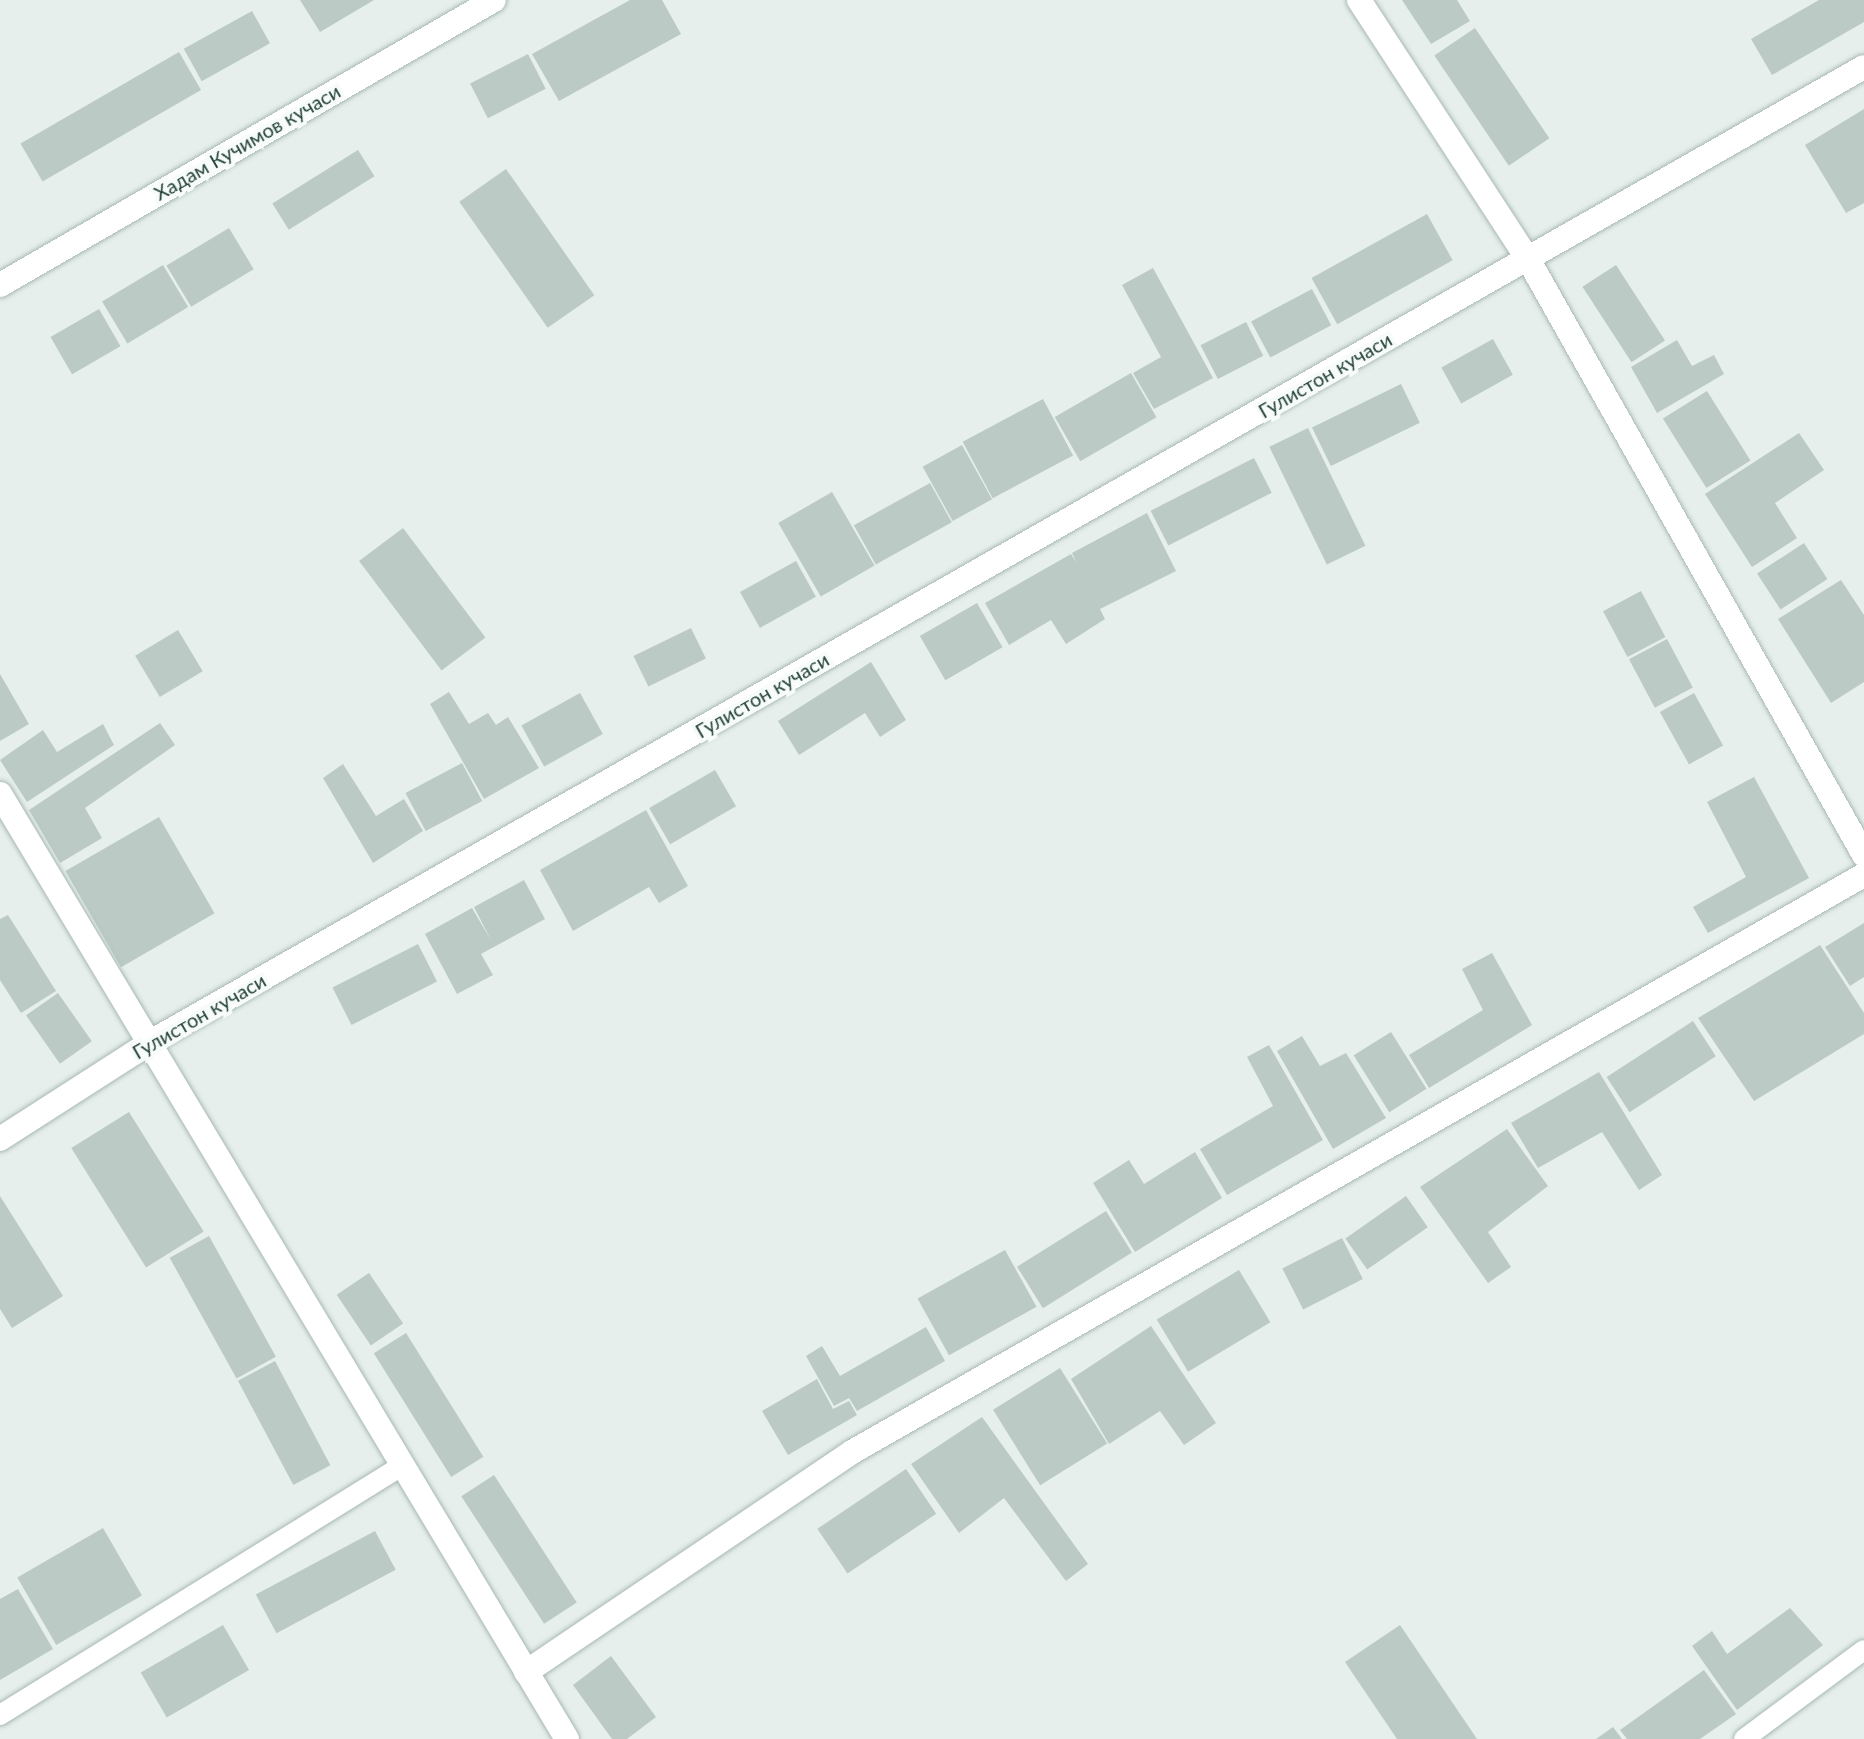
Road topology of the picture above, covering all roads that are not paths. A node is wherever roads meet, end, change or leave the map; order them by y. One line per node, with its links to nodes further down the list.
1 (494, 0): 5 (street, Хадам Кучимов кучаси)
2 (1359, 0): 4 (street)
3 (1864, 67): 4 (street, Гулистон кучаси)
4 (1528, 259): 7 (street); 9 (street, Гулистон кучаси)
5 (0, 285)
6 (0, 794): 9 (street)
7 (1864, 855)
8 (1864, 875): 13 (street)
9 (154, 1040): 10 (street, Гулистон кучаси); 11 (street)
10 (0, 1139)
11 (399, 1468): 13 (street); 14 (lane)
12 (1864, 1650): 16 (lane)
13 (526, 1672): 15 (street)
14 (0, 1715)
15 (567, 1739)
16 (1744, 1739)

